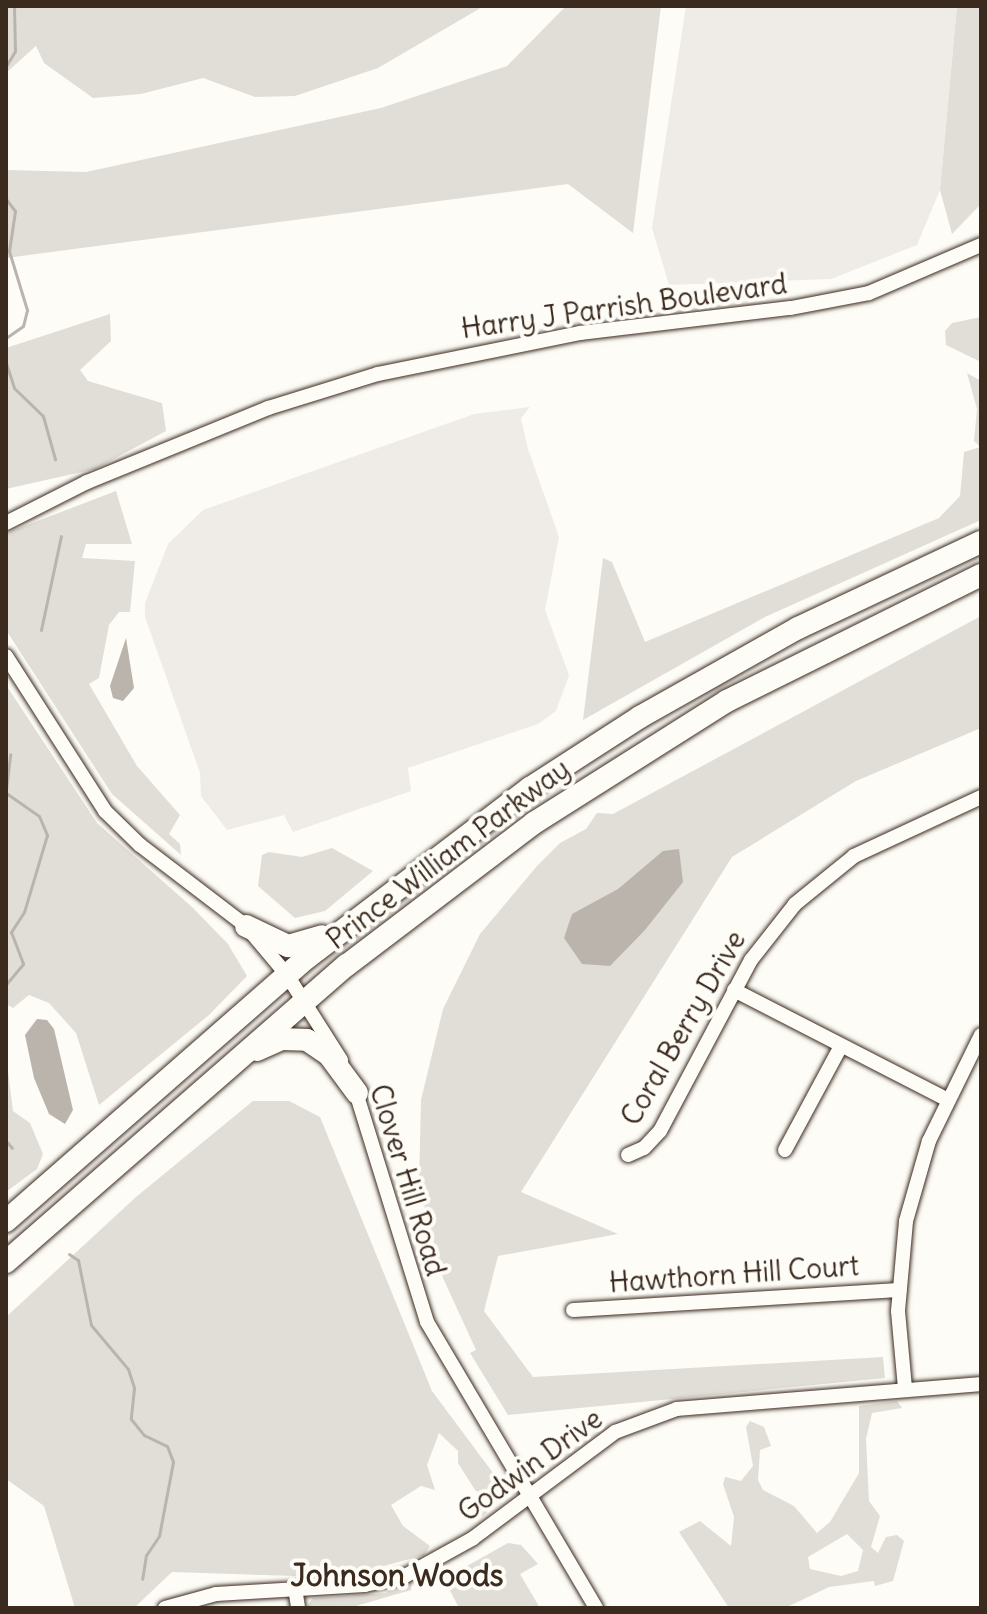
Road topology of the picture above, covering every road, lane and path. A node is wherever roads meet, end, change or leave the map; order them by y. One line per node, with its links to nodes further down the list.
1 (981, 245): 2 (street, Harry J Parrish Boulevard)
2 (6, 523)
3 (981, 542): 7 (highway, Prince William Parkway)
4 (981, 575): 11 (highway, Prince William Parkway)
5 (6, 656): 8 (street, Clover Hill Road)
6 (981, 797): 10 (street, Coral Berry Drive)
7 (365, 911): 8 (highway); 9 (highway, Prince William Parkway)
8 (246, 926): 9 (street, Clover Hill Road)
9 (287, 975): 11 (street, Clover Hill Road); 19 (highway, Prince William Parkway)
10 (734, 990): 13 (street); 18 (street, Coral Berry Drive)
11 (305, 1001): 14 (highway, Prince William Parkway); 15 (street, Clover Hill Road)
12 (981, 1035): 16 (street)
13 (841, 1046): 16 (street); 17 (street)
14 (238, 1059): 15 (highway); 20 (highway, Prince William Parkway)
15 (357, 1093): 25 (street, Clover Hill Road)
16 (946, 1099): 21 (street)
17 (785, 1150)
18 (628, 1155)
19 (6, 1221)
20 (6, 1262)
21 (899, 1290): 22 (street, Hawthorn Hill Court); 24 (street)
22 (573, 1310)
23 (981, 1384): 24 (street, Godwin Drive)
24 (905, 1388): 25 (street, Godwin Drive)
25 (530, 1495): 26 (street, Godwin Drive); 29 (street, Clover Hill Road)
26 (295, 1588): 27 (street, Godwin Drive); 28 (street)
27 (165, 1608)
28 (298, 1608)
29 (596, 1608)

